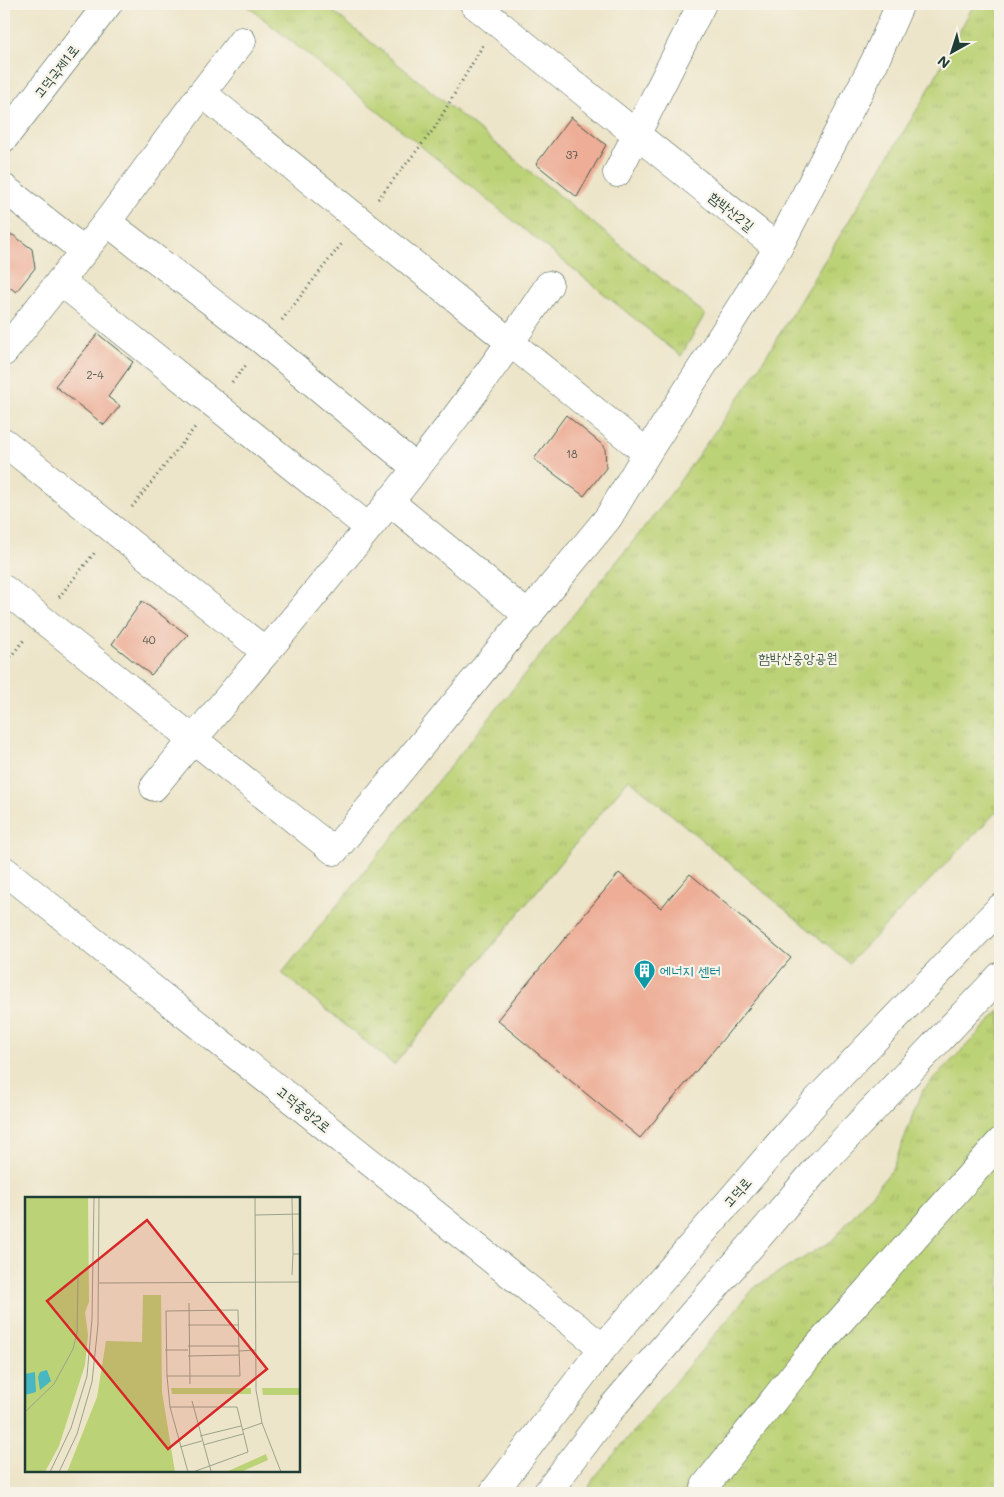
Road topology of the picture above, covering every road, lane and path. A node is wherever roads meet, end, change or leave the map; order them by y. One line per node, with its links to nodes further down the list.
1 (108, 4): 10 (street, 고덕국제1로)
2 (474, 4): 5 (street, 함박산2길)
3 (702, 4): 9 (street)
4 (900, 4): 14 (street)
5 (497, 23): 8 (path); 9 (street, 함박산2길)
6 (242, 40): 7 (street)
7 (202, 93): 13 (street); 18 (street)
8 (434, 129)
9 (636, 134): 11 (street); 14 (street, 함박산2길)
10 (4, 138)
11 (617, 174)
12 (4, 188): 15 (street)
13 (106, 222): 15 (street); 22 (street)
14 (778, 248): 21 (street)
15 (84, 251): 16 (street)
16 (60, 281): 19 (street); 24 (street)
17 (549, 285): 18 (street)
18 (511, 342): 21 (street); 22 (street)
19 (4, 352)
20 (4, 442): 27 (street)
21 (647, 453): 26 (street)
22 (415, 467): 23 (street)
23 (389, 501): 24 (street); 26 (street)
24 (368, 527): 27 (street)
25 (4, 589): 28 (street)
26 (529, 616): 28 (street)
27 (266, 652): 28 (street)
28 (193, 739): 29 (street)
29 (154, 787)
30 (4, 870): 34 (street, 고덕중앙2로)
31 (1000, 908): 34 (street, 고덕로)
32 (1000, 976): 37 (street)
33 (1000, 1142): 35 (street)
34 (603, 1348): 36 (street, 고덕로)
35 (705, 1486)
36 (493, 1493)
37 (547, 1493)

